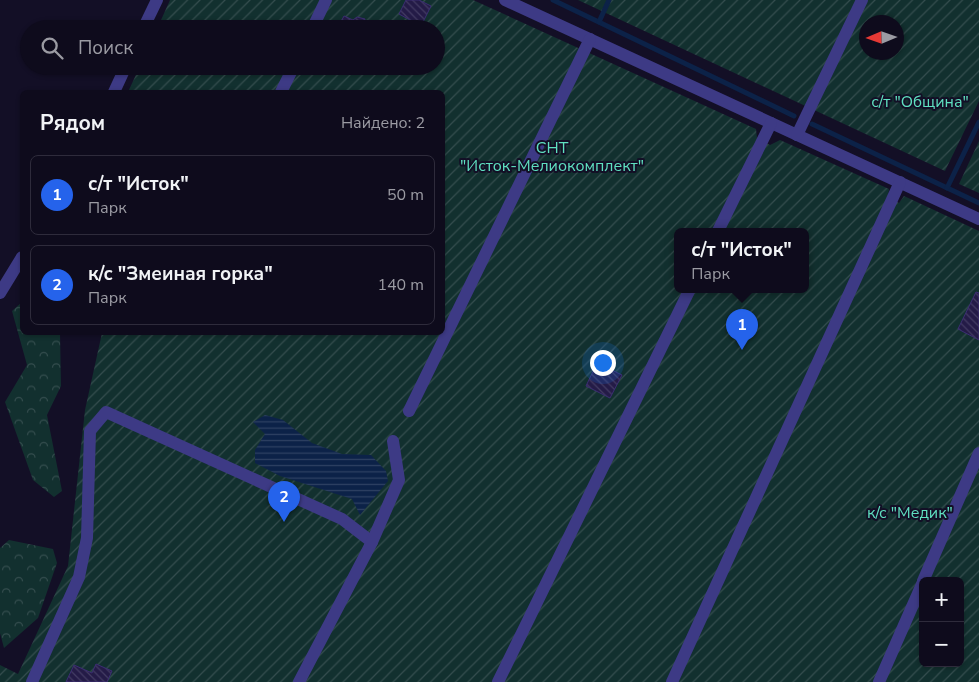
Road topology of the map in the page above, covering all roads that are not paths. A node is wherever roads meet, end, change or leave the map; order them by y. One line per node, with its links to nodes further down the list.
1 (157, 0): 5 (lane)
2 (326, 0): 6 (lane)
3 (505, 0): 7 (lane)
4 (862, 0): 13 (lane)
5 (148, 20)
6 (316, 20)
7 (590, 39): 12 (lane); 20 (lane)
8 (122, 75): 10 (lane)
9 (290, 75): 11 (lane)
10 (115, 90)
11 (282, 90)
12 (771, 123): 13 (lane); 16 (lane)
13 (796, 134): 14 (lane)
14 (900, 182): 15 (lane); 29 (lane)
15 (979, 219)
16 (719, 228)
17 (20, 260): 18 (lane)
18 (0, 293)
19 (688, 293): 28 (lane)
20 (409, 411)
21 (393, 441): 23 (lane)
22 (979, 453): 24 (lane)
23 (372, 542): 26 (lane); 27 (lane)
24 (925, 577)
25 (919, 590): 30 (lane)
26 (32, 682)
27 (298, 682)
28 (498, 682)
29 (672, 682)
30 (879, 682)

